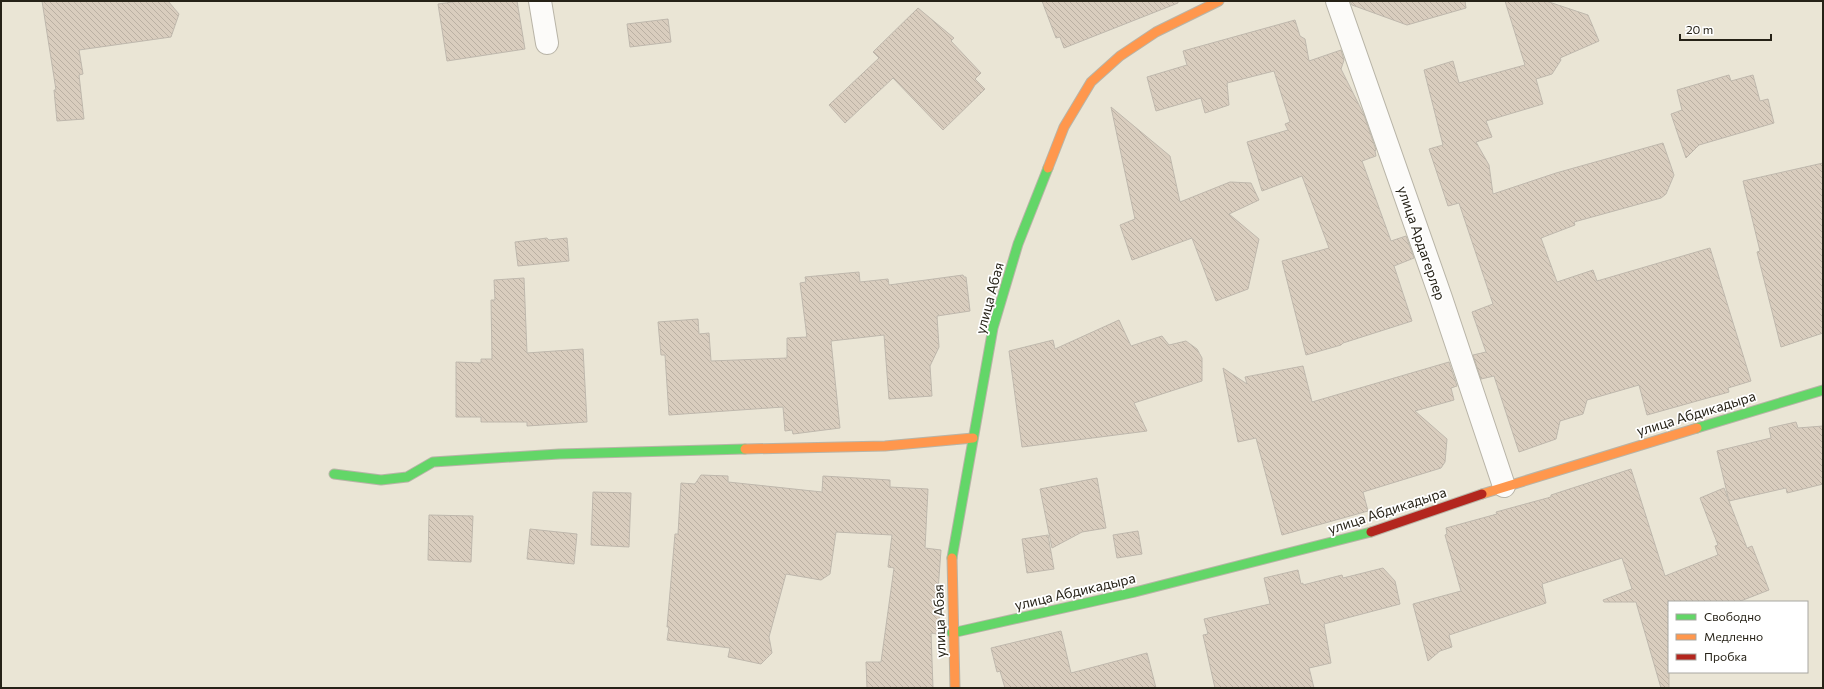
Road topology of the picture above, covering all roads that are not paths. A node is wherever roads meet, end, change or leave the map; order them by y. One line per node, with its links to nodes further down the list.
1 (540, 1): 4 (street)
2 (1219, 1): 6 (street, улица Абая)
3 (1337, 1): 8 (street, улица Ардагерлер)
4 (547, 43)
5 (1823, 390): 8 (street, улица Абдикадыра)
6 (973, 438): 7 (street); 9 (street, улица Абая)
7 (334, 474)
8 (1504, 486): 9 (street, улица Абдикадыра)
9 (952, 632): 10 (street, улица Абая)
10 (955, 688)

